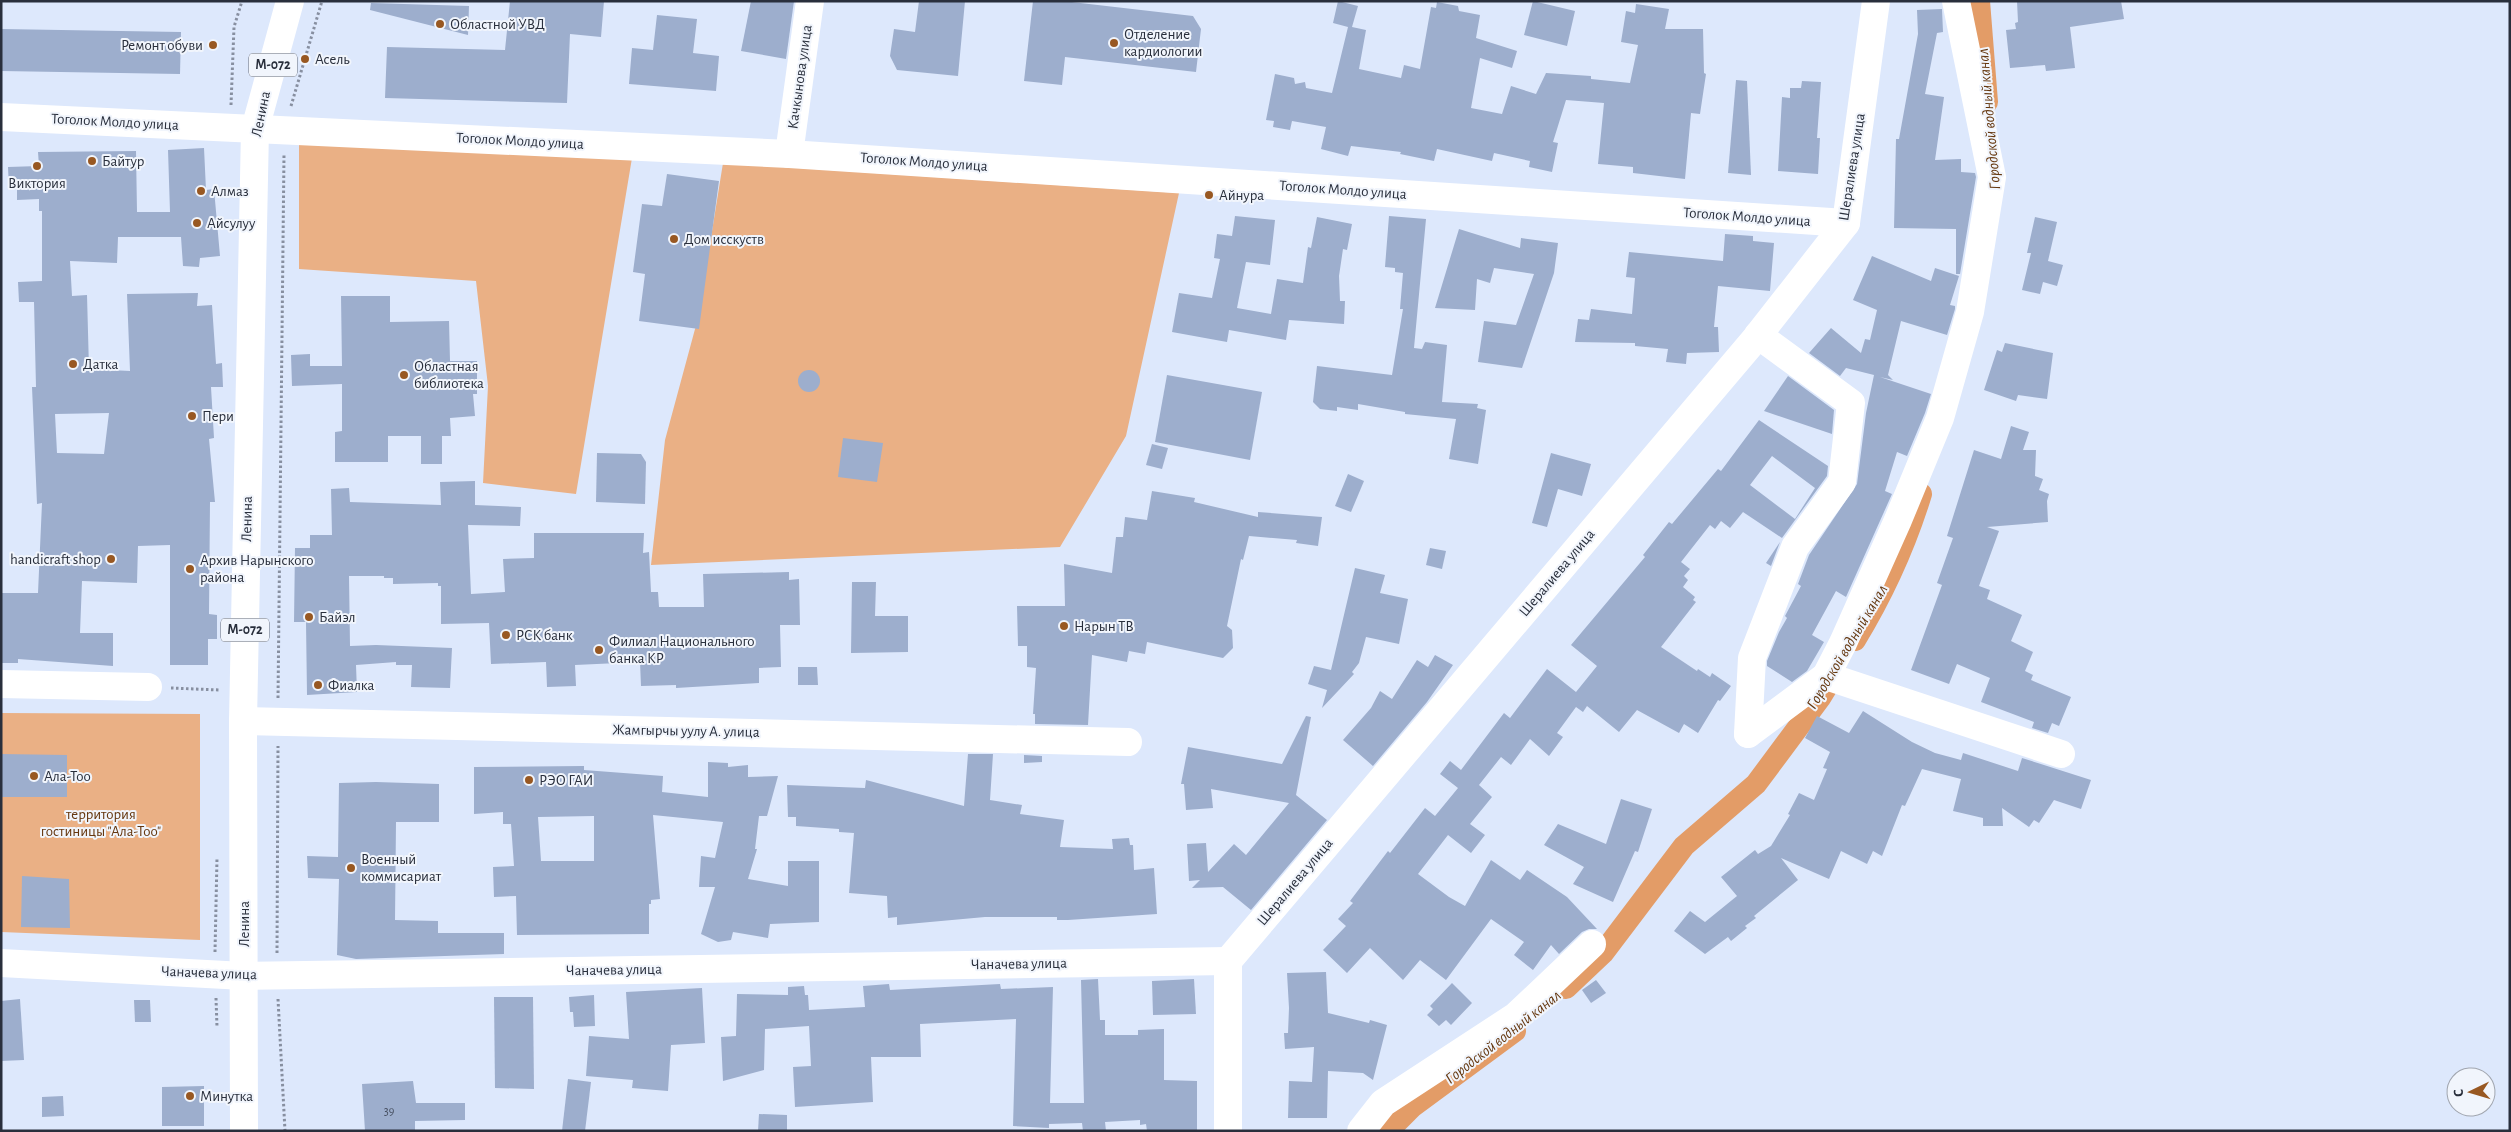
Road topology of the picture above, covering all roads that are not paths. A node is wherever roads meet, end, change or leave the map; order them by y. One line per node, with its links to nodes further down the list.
1 (290, 1): 6 (street, Ленина / М-072)
2 (810, 1): 7 (street, Качкынова улица)
3 (1876, 1): 8 (street, Шералиева улица)
4 (1956, 1): 10 (street)
5 (1, 117): 6 (street, Тоголок Молдо улица)
6 (255, 129): 7 (street, Тоголок Молдо улица); 13 (street, Ленина / М-072)
7 (790, 154): 8 (street, Тоголок Молдо улица)
8 (1846, 223): 9 (street, Шералиева улица)
9 (1758, 335): 10 (street); 17 (street, Шералиева улица)
10 (1826, 676): 15 (street)
11 (1, 684): 12 (street)
12 (148, 687)
13 (243, 721): 14 (street, Жамгырчы уулу А. улица); 19 (street, Ленина / М-072)
14 (1128, 742)
15 (2061, 754)
16 (1592, 944): 22 (street)
17 (1228, 961): 19 (street, Чаначева улица); 21 (street)
18 (1, 963): 19 (street, Чаначева улица)
19 (244, 976): 20 (street, Ленина / М-072)
20 (244, 1131)
21 (1228, 1131)
22 (1361, 1131)

